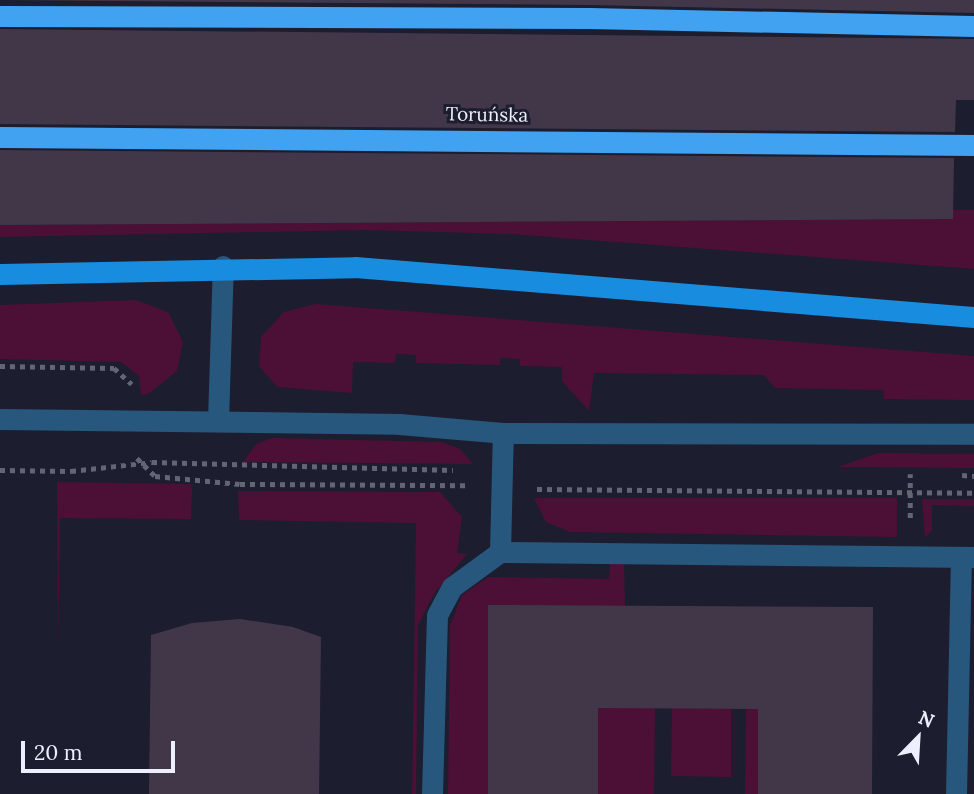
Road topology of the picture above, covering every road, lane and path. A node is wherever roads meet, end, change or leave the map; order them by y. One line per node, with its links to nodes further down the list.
1 (0, 16): 2 (highway)
2 (974, 26)
3 (0, 137): 4 (highway, Toruńska)
4 (974, 145)
5 (223, 265): 6 (main road); 7 (main road); 9 (street)
6 (0, 274)
7 (974, 317)
8 (0, 419): 9 (street)
9 (218, 421): 10 (street)
10 (503, 433): 11 (street); 14 (street)
11 (974, 434)
12 (104, 467): 13 (path)
13 (0, 470)
14 (500, 552): 15 (street); 16 (street)
15 (967, 558): 17 (street)
16 (432, 794)
17 (956, 794)

